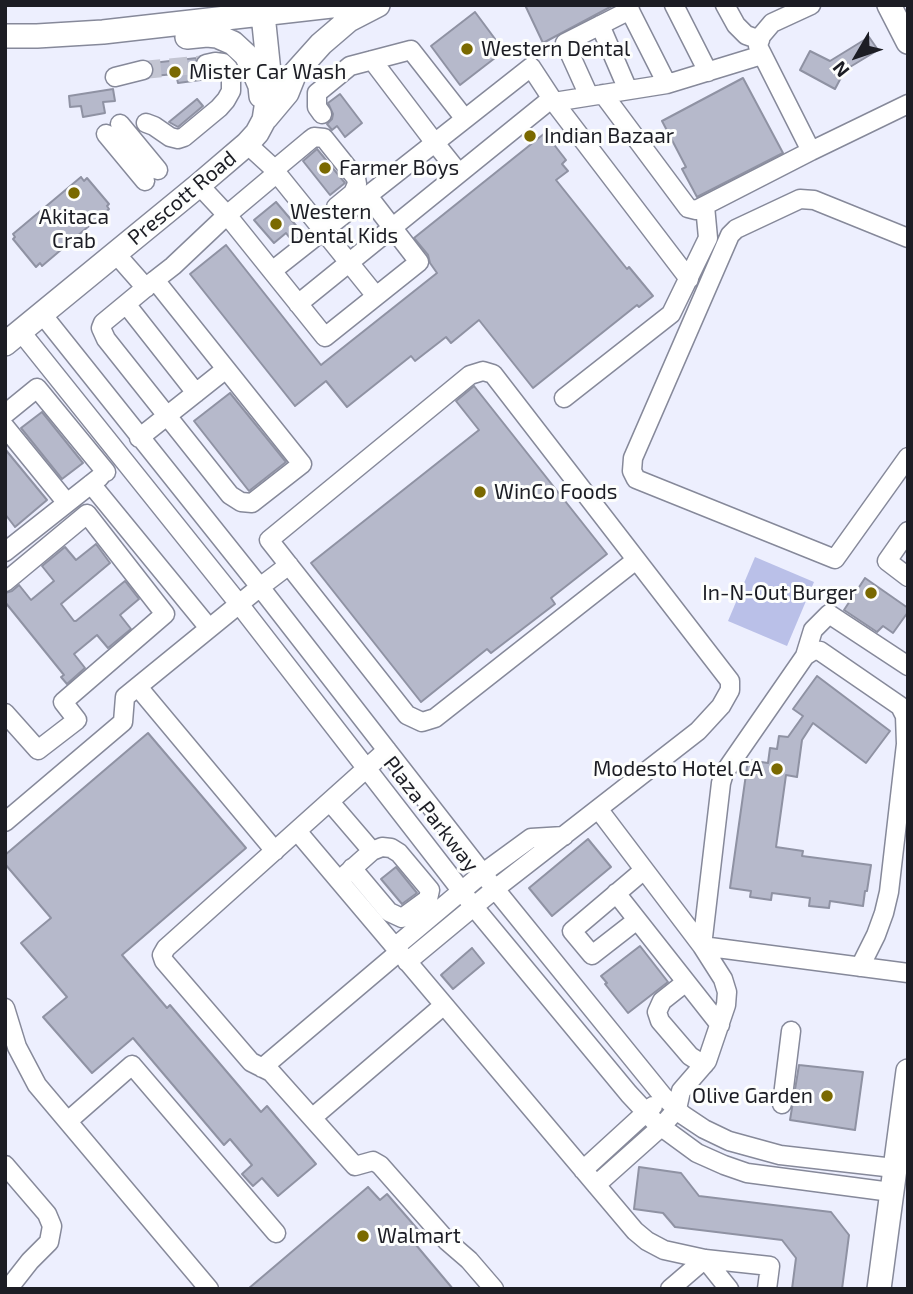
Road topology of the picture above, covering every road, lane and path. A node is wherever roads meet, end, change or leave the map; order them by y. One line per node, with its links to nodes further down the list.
1 (340, 5): 8 (main road)
2 (378, 5): 26 (main road)
3 (674, 5): 17 (street)
4 (726, 5): 13 (street)
5 (811, 5): 13 (street)
6 (889, 5): 12 (main road)
7 (629, 8): 9 (street); 19 (street)
8 (262, 10): 11 (main road); 26 (main road, Prescott Road)
9 (600, 25): 20 (street); 21 (street)
10 (5, 36): 11 (main road)
11 (37, 36): 26 (main road)
12 (908, 42)
13 (761, 48): 17 (street); 32 (street)
14 (372, 60): 24 (street); 25 (street); 29 (street)
15 (206, 64): 27 (street)
16 (144, 70): 18 (street)
17 (708, 72): 19 (street)
18 (115, 76)
19 (667, 84): 20 (street)
20 (628, 90): 21 (street)
21 (596, 95): 22 (street); 38 (street)
22 (553, 101): 25 (street); 34 (street); 46 (street)
23 (908, 104): 32 (street)
24 (323, 114)
25 (465, 119): 29 (street)
26 (264, 120): 30 (main road, Prescott Road)
27 (146, 123)
28 (113, 129): 35 (street)
29 (435, 143): 34 (street); 37 (street)
30 (247, 144): 33 (street); 36 (main road, Prescott Road)
31 (342, 145): 37 (street)
32 (811, 151): 38 (street)
33 (276, 172): 39 (street); 40 (street); 40 (street)
34 (459, 173): 41 (street)
35 (152, 175)
36 (199, 185): 39 (street); 43 (main road, Prescott Road)
37 (373, 192): 40 (street); 41 (street)
38 (705, 206): 46 (street)
39 (227, 215): 45 (street); 47 (street)
40 (321, 226): 44 (street); 45 (street)
41 (393, 227): 44 (street); 48 (street)
42 (908, 238): 60 (street)
43 (116, 254): 47 (street); 51 (main road, Prescott Road)
44 (349, 262): 48 (street); 50 (street)
45 (272, 271): 50 (street)
46 (689, 279): 55 (street)
47 (151, 284): 49 (street); 53 (street)
48 (376, 296): 50 (street)
49 (126, 304): 54 (street); 57 (street)
50 (298, 304)
51 (42, 314): 52 (main road, Prescott Road); 59 (street, Plaza Parkway)
52 (13, 338): 61 (street, Plaza Parkway)
53 (226, 369): 54 (street); 57 (street)
54 (196, 393): 57 (street)
55 (564, 398)
56 (5, 414): 62 (street)
57 (167, 416): 59 (street)
58 (5, 426): 64 (street)
59 (139, 438): 71 (street, Plaza Parkway)
60 (908, 457)
61 (121, 459): 62 (street); 72 (street, Plaza Parkway)
62 (106, 471): 63 (street)
63 (91, 484): 64 (street); 73 (street)
64 (68, 503): 66 (street)
65 (908, 531): 69 (street)
66 (5, 552)
67 (636, 560): 68 (street); 68 (street); 82 (street)
68 (289, 565): 71 (street)
69 (908, 577)
70 (5, 582): 77 (street)
71 (260, 587): 72 (street); 79 (street, Plaza Parkway)
72 (239, 604): 73 (street); 80 (street, Plaza Parkway)
73 (209, 628): 76 (street)
74 (805, 656): 75 (street); 78 (street); 96 (street)
75 (908, 666)
76 (138, 687): 83 (street); 86 (street)
77 (5, 713)
78 (906, 724): 98 (street)
79 (387, 750): 80 (street); 89 (street, Plaza Parkway)
80 (367, 768): 81 (street); 92 (street, Plaza Parkway)
81 (330, 802): 84 (street); 87 (street)
82 (599, 810): 85 (street); 88 (street)
83 (5, 822)
84 (298, 831): 86 (street); 90 (street)
85 (564, 836): 89 (street); 91 (street)
86 (275, 851): 106 (street)
87 (372, 851): 90 (street); 90 (street)
88 (644, 870): 93 (street); 96 (street)
89 (483, 873): 91 (street, Plaza Parkway); 92 (street)
90 (346, 874): 97 (street)
91 (495, 889): 94 (street); 109 (street, Plaza Parkway)
92 (462, 891): 94 (street, Plaza Parkway); 97 (street)
93 (616, 893): 95 (street); 95 (street)
94 (474, 906): 97 (street); 112 (street, Plaza Parkway)
95 (638, 920): 100 (street)
96 (702, 946): 98 (street); 103 (street)
97 (401, 953): 101 (street); 106 (street)
98 (860, 967): 99 (street)
99 (908, 973)
100 (686, 982): 103 (street); 105 (street)
101 (444, 1005): 113 (street); 118 (street)
102 (5, 1008): 114 (street)
103 (720, 1025): 105 (street)
104 (791, 1031): 110 (street)
105 (704, 1065): 108 (street)
106 (262, 1068): 113 (street)
107 (908, 1071): 117 (main road)
108 (681, 1091): 109 (street); 111 (street)
109 (663, 1096): 111 (street, Plaza Parkway); 112 (street)
110 (782, 1104)
111 (677, 1110): 115 (street); 117 (street, Plaza Parkway)
112 (646, 1112): 115 (street, Plaza Parkway); 118 (street)
113 (312, 1118): 125 (street)
114 (68, 1121): 121 (street); 124 (street)
115 (661, 1127): 119 (street); 120 (street, Plaza Parkway)
116 (5, 1165): 123 (street)
117 (894, 1168): 120 (main road)
118 (583, 1170): 119 (street)
119 (596, 1185): 122 (street)
120 (891, 1192): 129 (main road)
121 (276, 1233)
122 (705, 1259): 126 (street); 127 (street); 128 (street)
123 (8, 1289)
124 (209, 1289)
125 (494, 1289)
126 (670, 1289)
127 (729, 1289)
128 (767, 1289)
129 (878, 1289)

